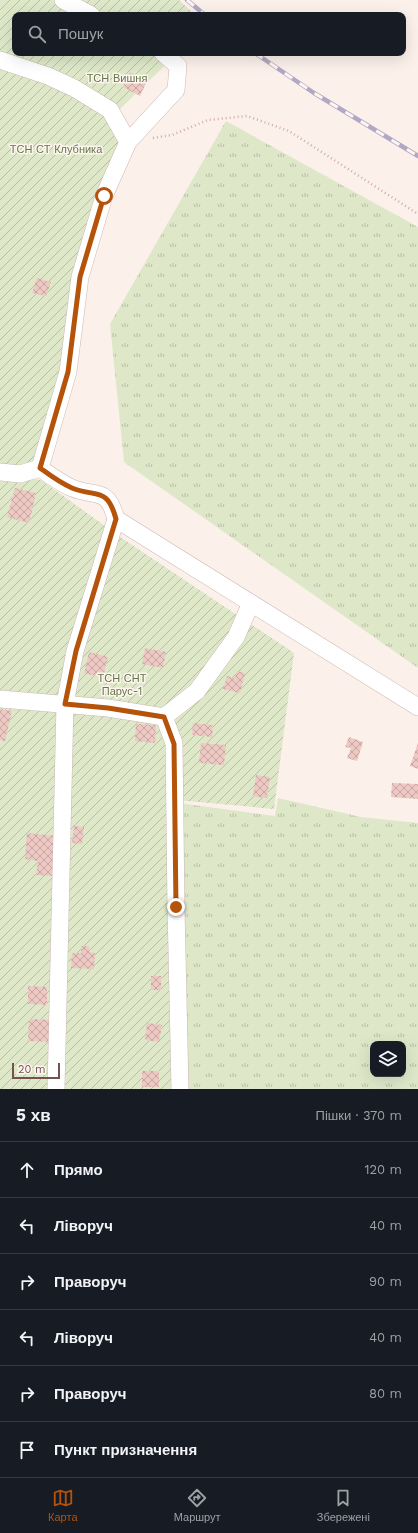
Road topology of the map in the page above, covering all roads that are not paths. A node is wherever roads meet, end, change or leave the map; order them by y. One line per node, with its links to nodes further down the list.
1 (63, 0): 2 (street)
2 (85, 12)
3 (166, 56): 5 (street)
4 (0, 60): 5 (street)
5 (128, 142): 6 (street)
6 (40, 468): 7 (street); 8 (street)
7 (0, 472)
8 (116, 519): 9 (street); 11 (street)
9 (251, 603): 12 (street); 13 (street)
10 (0, 699): 11 (street)
11 (65, 704): 13 (street); 14 (street)
12 (418, 707)
13 (164, 717): 15 (street)
14 (56, 1089)
15 (180, 1089)

